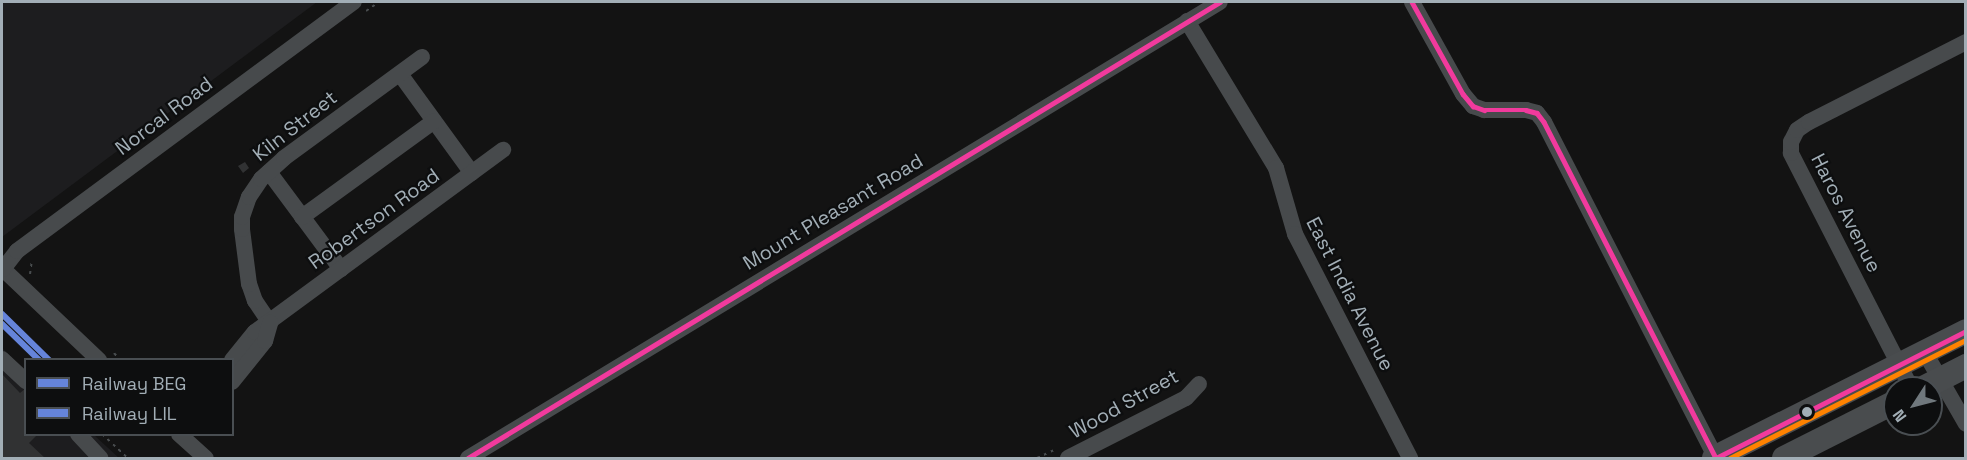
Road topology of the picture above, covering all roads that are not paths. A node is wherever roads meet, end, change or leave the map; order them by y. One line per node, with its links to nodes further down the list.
1 (354, 2): 13 (street, Norcal Road)
2 (1220, 2): 4 (street, Mount Pleasant Road)
3 (1412, 2): 34 (street)
4 (1187, 21): 37 (street, Mount Pleasant Road); 39 (street, East India Avenue)
5 (1965, 42): 21 (street, Haros Avenue)
6 (422, 57): 7 (street, Kiln Street)
7 (400, 74): 8 (street); 10 (street, Kiln Street)
8 (434, 121): 11 (street); 12 (street)
9 (503, 150): 11 (street, Robertson Road)
10 (269, 172): 12 (street); 15 (street, Kiln Street)
11 (472, 173): 14 (street, Robertson Road)
12 (302, 217): 14 (street)
13 (2, 268): 18 (street)
14 (341, 269): 15 (street, Robertson Road)
15 (270, 323): 19 (street, Robertson Road); 27 (street, Robertson Road)
16 (1965, 331): 17 (highway)
17 (1924, 351): 21 (highway); 24 (street)
18 (97, 358)
19 (234, 358)
20 (2, 359): 26 (street)
21 (1899, 364): 23 (street, Haros Avenue); 34 (highway)
22 (1965, 366): 25 (highway)
23 (1905, 376)
24 (1929, 376)
25 (1943, 378)
26 (24, 379)
27 (234, 379)
28 (1199, 384): 38 (street, Wood Street)
29 (1943, 398): 31 (street)
30 (1883, 408): 40 (highway)
31 (1965, 424)
32 (79, 436): 35 (street)
33 (181, 436): 36 (street)
34 (1715, 458)
35 (99, 459)
36 (206, 459)
37 (468, 459)
38 (1068, 459)
39 (1410, 459)
40 (1784, 459)

